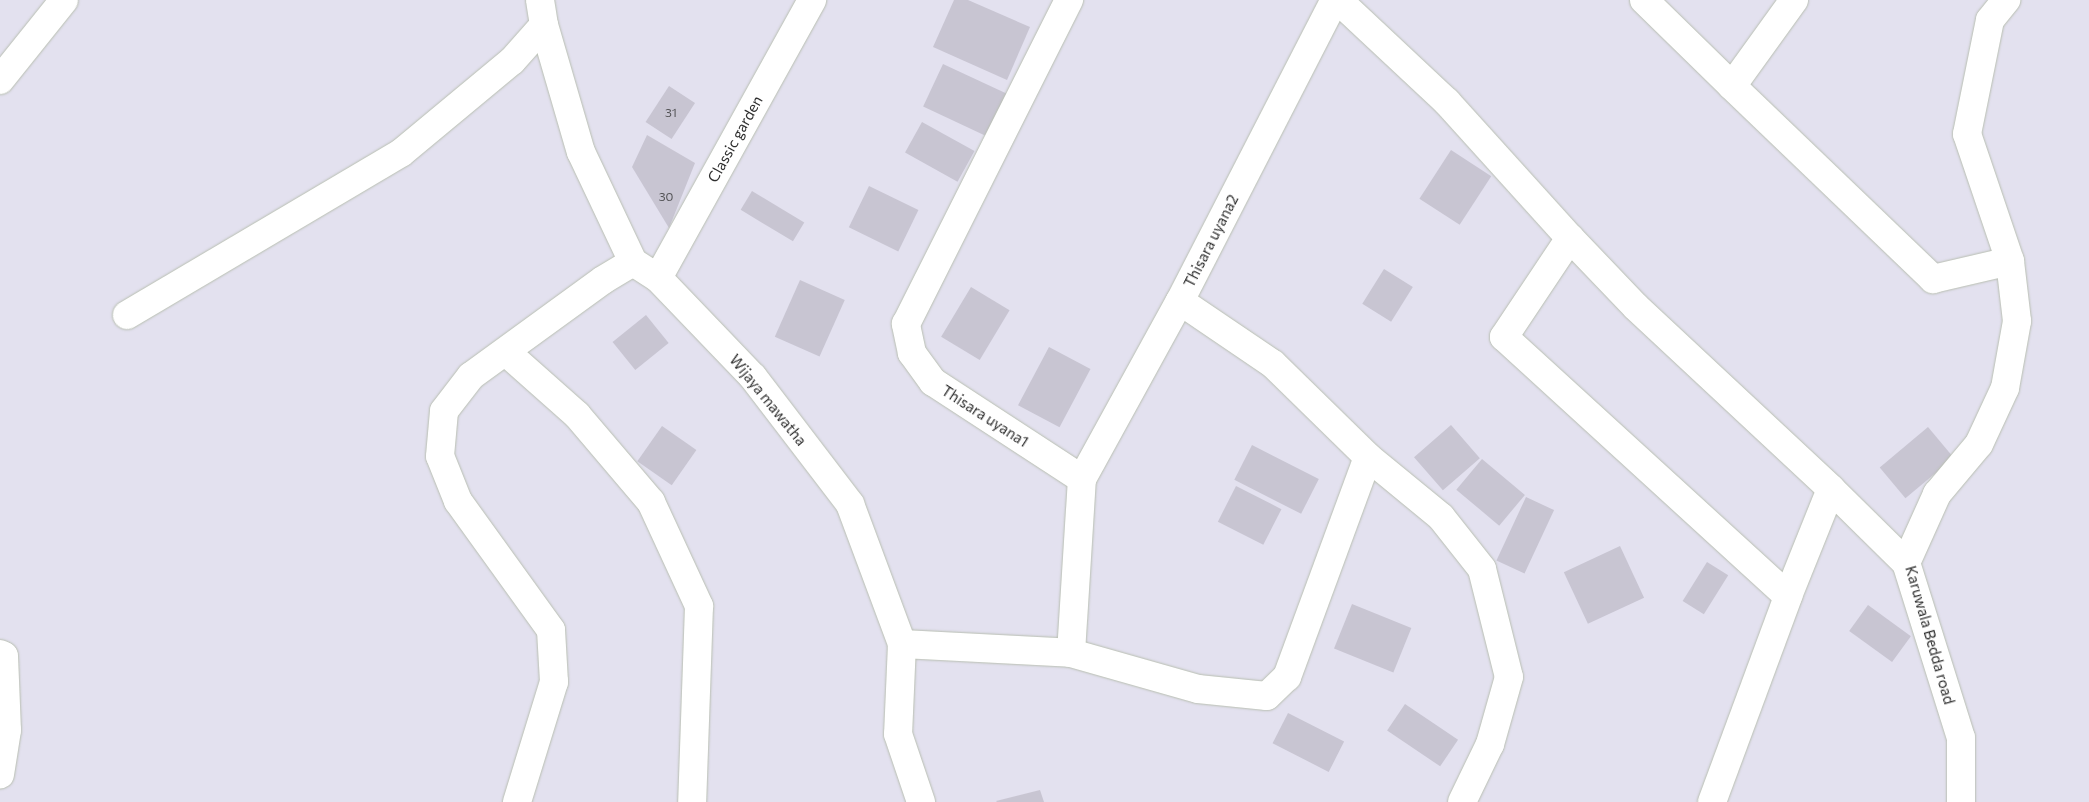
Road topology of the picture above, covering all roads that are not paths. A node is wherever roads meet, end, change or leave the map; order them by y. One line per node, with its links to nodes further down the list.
1 (64, 0): 9 (street)
2 (812, 0): 14 (street, Classic garden)
3 (1069, 0): 19 (street, Thisara uyana1)
4 (1336, 0): 11 (street); 15 (street, Thisara uyana2)
5 (1644, 0): 10 (street)
6 (1794, 0): 10 (street)
7 (2006, 0): 12 (street, Karuwala Bedda road)
8 (542, 13): 13 (street); 16 (street)
9 (0, 80)
10 (1732, 86): 12 (street)
11 (1570, 238): 20 (street); 22 (street)
12 (2010, 261): 21 (street, Karuwala Bedda road)
13 (633, 262): 14 (street, Wijaya mawatha); 17 (street)
14 (658, 278): 23 (street, Wijaya mawatha)
15 (1180, 301): 18 (street); 19 (street, Thisara uyana2)
16 (128, 315)
17 (506, 352): 27 (street); 28 (street)
18 (1368, 457): 24 (street); 30 (street)
19 (1082, 479): 24 (street)
20 (1831, 489): 21 (street); 22 (street)
21 (1906, 563): 32 (street, Karuwala Bedda road)
22 (1788, 596): 31 (street)
23 (902, 644): 24 (street); 29 (street, Wijaya mawatha)
24 (1071, 653)
25 (0, 654): 26 (street)
26 (0, 774)
27 (517, 802)
28 (692, 802)
29 (921, 802)
30 (1462, 802)
31 (1712, 802)
32 (1961, 802)

